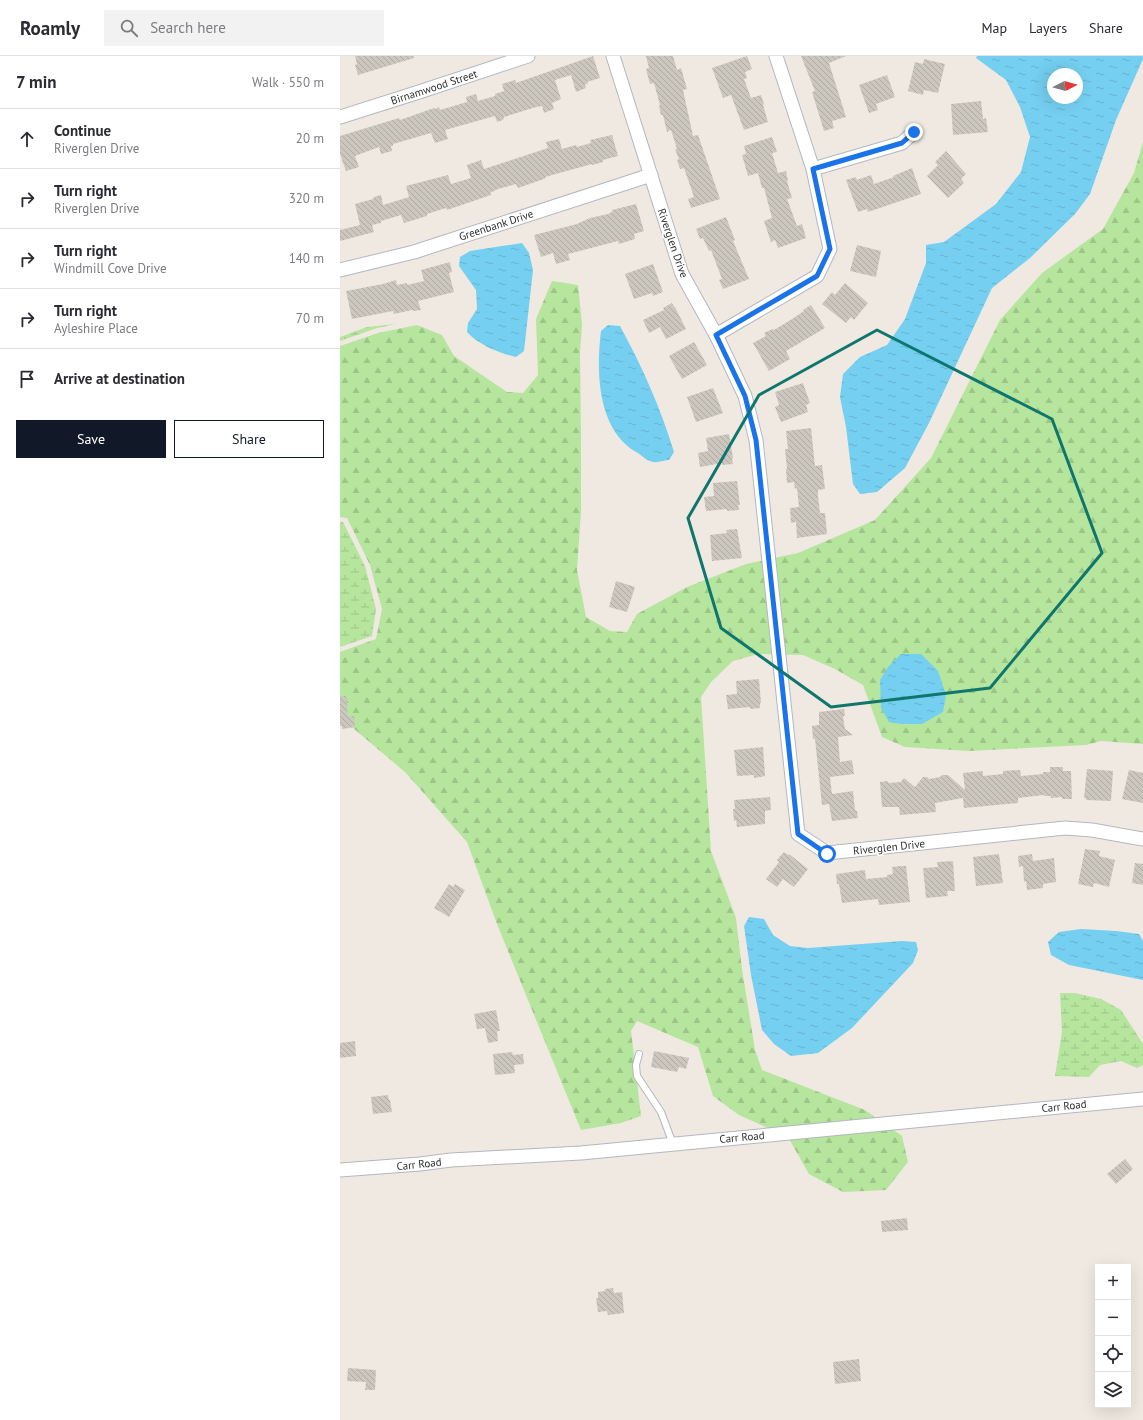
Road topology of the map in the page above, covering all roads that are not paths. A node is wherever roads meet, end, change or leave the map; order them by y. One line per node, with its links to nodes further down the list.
1 (528, 56): 4 (street, Birnamwood Street)
2 (613, 56): 7 (street, Riverglen Drive)
3 (776, 56): 6 (street)
4 (340, 117)
5 (914, 132): 6 (street)
6 (813, 169): 9 (street)
7 (651, 174): 8 (street, Greenbank Drive); 9 (street, Riverglen Drive)
8 (340, 270)
9 (716, 335): 10 (street, Riverglen Drive)
10 (1143, 839)
11 (639, 1054): 13 (lane)
12 (1143, 1099): 13 (street, Carr Road)
13 (673, 1144): 14 (street, Carr Road)
14 (340, 1170)

